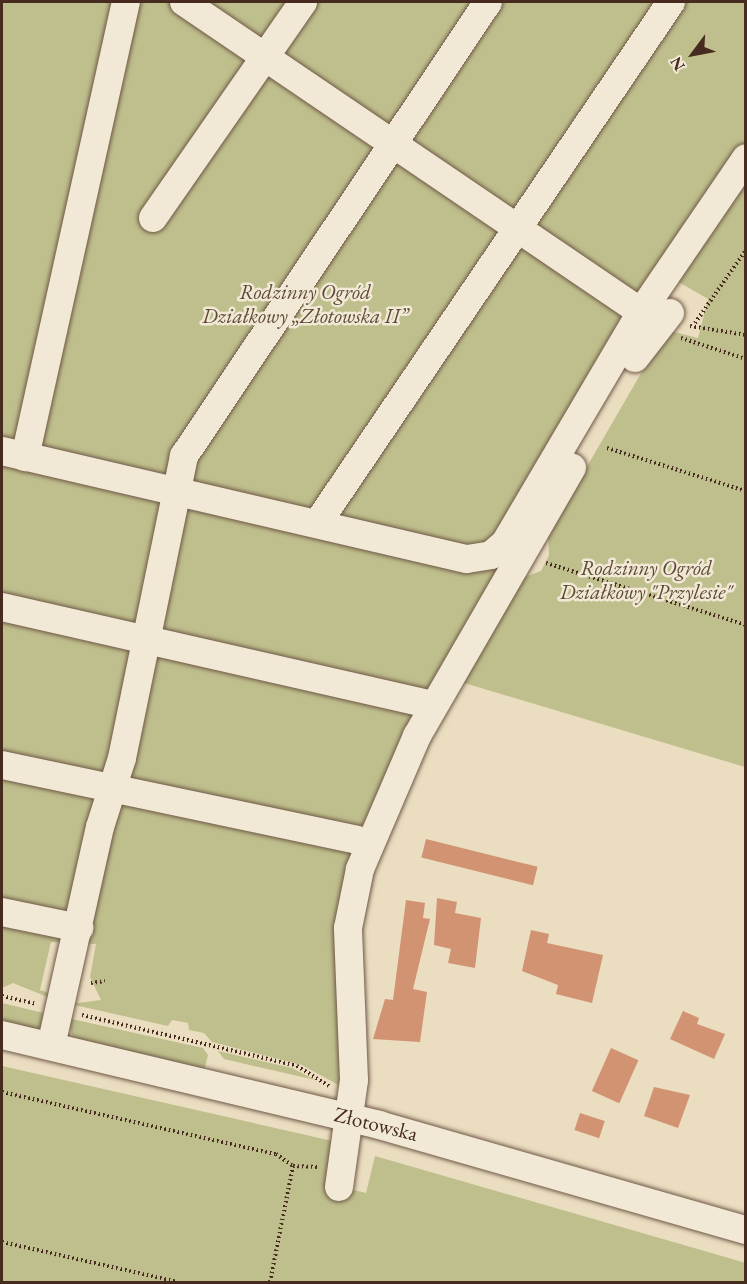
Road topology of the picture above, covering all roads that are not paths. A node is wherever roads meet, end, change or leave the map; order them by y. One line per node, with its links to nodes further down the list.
1 (126, 2): 12 (street)
2 (184, 2): 6 (street)
3 (303, 2): 6 (street)
4 (488, 2): 7 (street)
5 (671, 2): 10 (street)
6 (267, 55): 7 (street); 9 (street)
7 (393, 141): 10 (street); 13 (street)
8 (746, 158): 11 (street)
9 (153, 218)
10 (519, 226): 11 (street); 14 (street)
11 (668, 321): 14 (street); 25 (street)
12 (13, 454): 13 (street)
13 (178, 491): 14 (street); 16 (street)
14 (319, 522)
15 (2, 607): 16 (street)
16 (145, 639): 17 (street); 19 (street)
17 (424, 703)
18 (2, 765): 19 (street)
19 (109, 791): 20 (street); 22 (street)
20 (357, 840)
21 (2, 912): 22 (street)
22 (78, 934): 24 (street)
23 (2, 1035): 24 (street, Złotowska)
24 (51, 1046): 25 (street, Złotowska)
25 (344, 1106): 26 (street); 27 (street, Złotowska)
26 (337, 1175)
27 (746, 1230)

